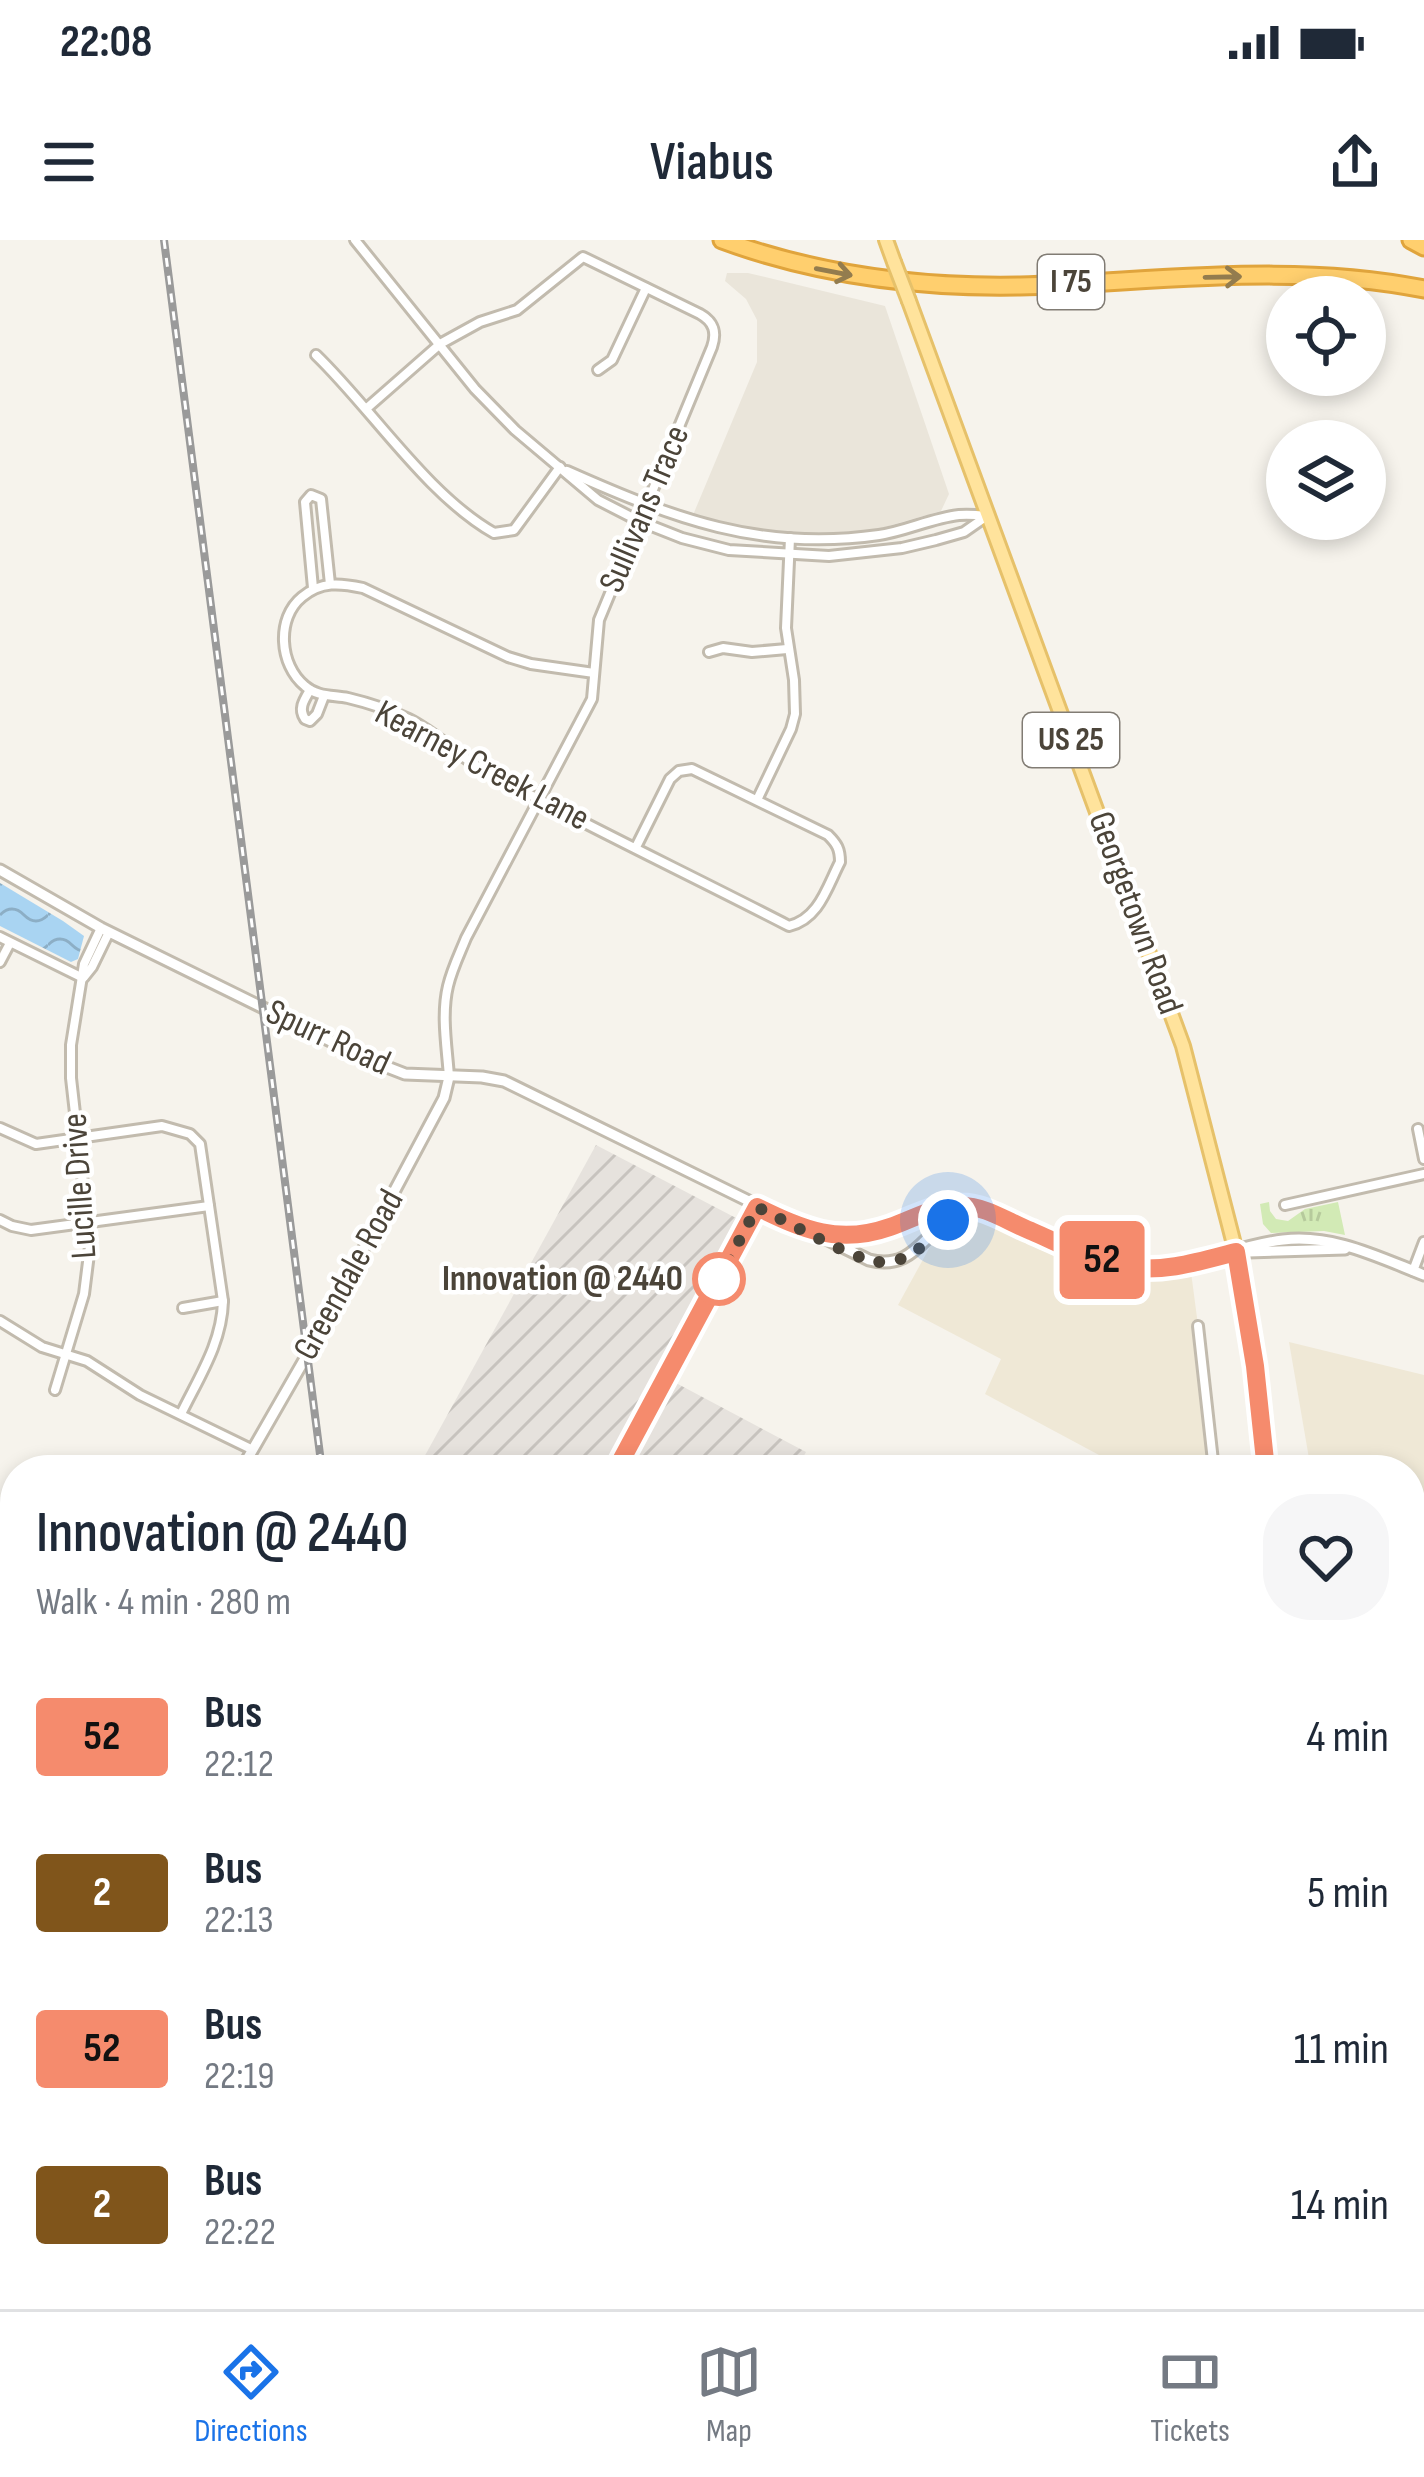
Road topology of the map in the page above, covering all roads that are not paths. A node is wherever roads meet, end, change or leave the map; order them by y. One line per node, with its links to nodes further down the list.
1 (722, 240): 7 (highway, I 75, one-way to 7)
2 (886, 240): 14 (main road, Georgetown Road / US 25, bridge)
3 (1411, 240): 5 (highway)
4 (355, 243): 8 (street)
5 (1424, 247)
6 (646, 289): 8 (street, Sullivans Trace); 10 (street); 13 (street, Sullivans Trace)
7 (1424, 289)
8 (440, 344): 11 (street, Sullivans Trace); 12 (street)
9 (316, 355): 11 (street)
10 (598, 370)
11 (367, 408): 12 (street)
12 (560, 467): 13 (street); 15 (street)
13 (646, 506): 15 (street, Sullivans Trace); 17 (street)
14 (987, 516): 16 (street); 18 (street); 50 (main road, Georgetown Road / US 25)
15 (639, 521): 19 (street); 24 (street, Sullivans Trace)
16 (884, 534): 17 (street); 18 (street)
17 (790, 538): 19 (street)
18 (887, 550): 19 (street)
19 (790, 555): 22 (street)
20 (330, 584): 21 (street); 21 (street); 24 (street)
21 (313, 589): 25 (street, Kearney Creek Lane)
22 (788, 649): 23 (street); 28 (street)
23 (709, 652)
24 (595, 673): 27 (street, Sullivans Trace)
25 (310, 690): 26 (street, Kearney Creek Lane); 26 (street, Kearney Creek Lane)
26 (324, 696): 27 (street, Kearney Creek Lane)
27 (541, 799): 29 (street, Kearney Creek Lane); 36 (street, Sullivans Trace)
28 (757, 800): 29 (street, Kearney Creek Lane); 29 (street, Kearney Creek Lane)
29 (636, 847)
30 (0, 870): 31 (street, Spurr Road)
31 (105, 930): 35 (street, Lucille Drive); 36 (street, Spurr Road)
32 (0, 937): 33 (street)
33 (10, 943): 34 (street); 35 (street)
34 (0, 962)
35 (82, 979): 39 (street, Lucille Drive)
36 (449, 1077): 44 (street, Spurr Road); 59 (street, Greendale Road)
37 (0, 1128): 39 (street)
38 (1418, 1129): 40 (street)
39 (78, 1137): 43 (street); 46 (street, Lucille Drive)
40 (1424, 1159)
41 (1424, 1174): 42 (street)
42 (1285, 1205)
43 (209, 1207): 46 (street); 52 (street)
44 (757, 1207): 48 (street, Spurr Road); 61 (street)
45 (0, 1220): 46 (street)
46 (87, 1223): 56 (street, Lucille Drive)
47 (1013, 1224): 48 (street, Spurr Road); 48 (street, Spurr Road); 50 (street, Spurr Road)
48 (797, 1226)
49 (1424, 1242): 51 (street)
50 (1236, 1252): 51 (street, Spurr Road); 63 (main road, Georgetown Road / US 25)
51 (1419, 1273)
52 (223, 1301): 53 (street); 58 (street)
53 (183, 1308)
54 (0, 1321): 56 (street)
55 (1198, 1326): 62 (street)
56 (66, 1354): 57 (street, Lucille Drive); 58 (street)
57 (55, 1390)
58 (181, 1414): 59 (street)
59 (251, 1449): 60 (street, Greendale Road)
60 (248, 1455)
61 (624, 1455)
62 (1212, 1455)
63 (1264, 1455)

